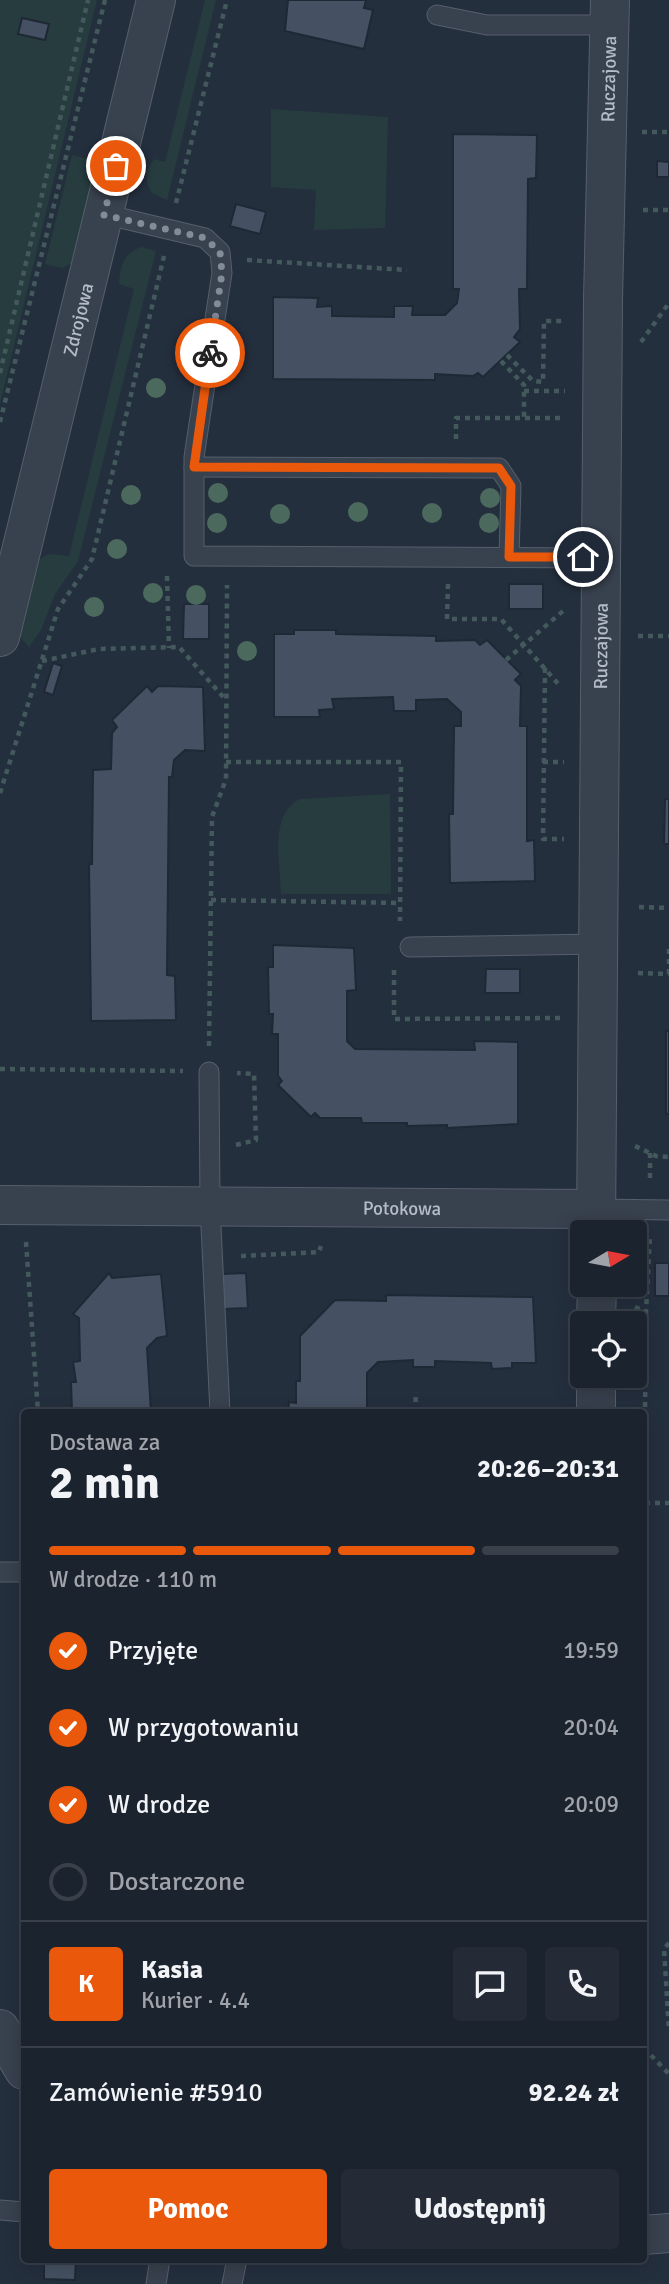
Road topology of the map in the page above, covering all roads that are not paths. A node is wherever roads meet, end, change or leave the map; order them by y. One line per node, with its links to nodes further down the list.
1 (156, 0): 4 (street, Zdrojowa)
2 (610, 12): 3 (lane); 7 (street, Ruczajowa)
3 (437, 15)
4 (104, 215): 5 (lane); 8 (street, Zdrojowa)
5 (194, 467): 6 (lane); 6 (lane)
6 (509, 557): 7 (lane)
7 (602, 558): 9 (street, Ruczajowa)
8 (0, 637)
9 (599, 944): 10 (lane); 15 (street, Ruczajowa)
10 (405, 947)
11 (209, 1069): 13 (lane)
12 (0, 1205): 13 (street, Potokowa)
13 (210, 1206): 15 (street, Potokowa); 17 (lane)
14 (660, 1210): 15 (lane)
15 (596, 1220)
16 (596, 1388): 18 (street)
17 (220, 1409)
18 (596, 1409)
19 (2, 1572): 20 (lane)
20 (21, 1572)
21 (0, 2029): 22 (street)
22 (21, 2065)
23 (0, 2210): 24 (lane)
24 (21, 2212)
25 (669, 2234): 26 (street)
26 (647, 2235)
27 (159, 2263): 29 (lane)
28 (236, 2263): 30 (lane)
29 (156, 2284)
30 (232, 2284)

